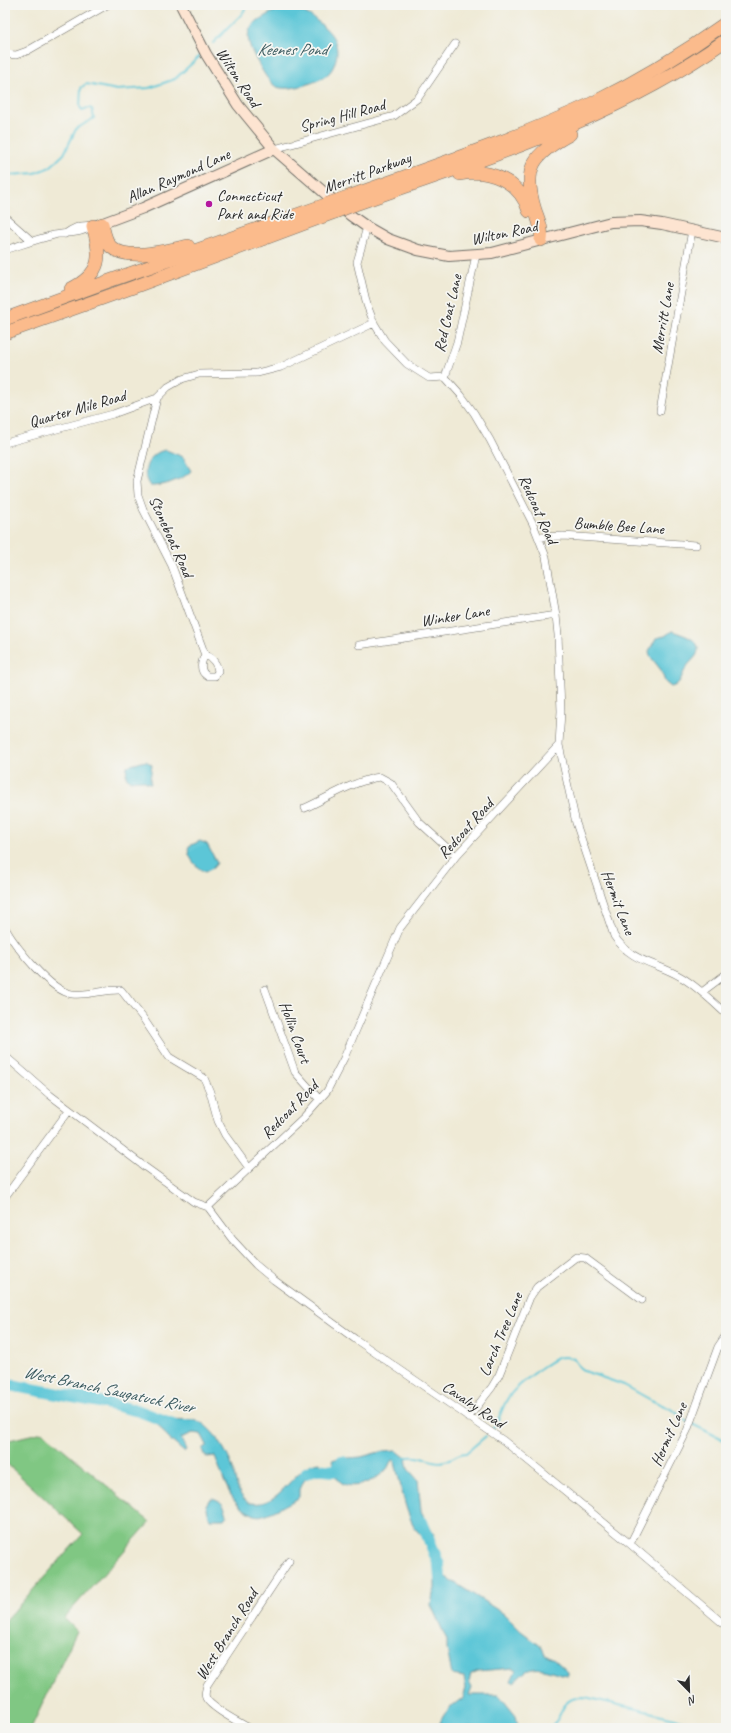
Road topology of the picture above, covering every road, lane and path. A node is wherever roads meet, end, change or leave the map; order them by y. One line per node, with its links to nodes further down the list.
1 (107, 5): 6 (street)
2 (181, 5): 8 (main road, Wilton Road)
3 (726, 23): 10 (highway, Merritt Parkway)
4 (726, 40): 7 (highway, Merritt Parkway)
5 (455, 44): 8 (street, Spring Hill Road)
6 (5, 54)
7 (691, 64): 9 (highway, Merritt Parkway); 18 (highway)
8 (274, 150): 13 (main road, Allan Raymond Lane); 14 (main road, Wilton Road)
9 (395, 190): 10 (highway, Merritt Parkway); 18 (highway)
10 (349, 201): 11 (highway, Merritt Parkway, bridge)
11 (331, 208): 16 (highway, Merritt Parkway); 24 (highway, Merritt Parkway)
12 (5, 218): 19 (street)
13 (97, 225): 16 (highway); 19 (street, Allan Raymond Lane); 22 (highway)
14 (366, 227): 21 (main road, Wilton Road); 23 (street)
15 (692, 230): 17 (main road, Wilton Road); 18 (main road, Wilton Road); 27 (street, Merritt Lane)
16 (252, 231): 22 (highway, Merritt Parkway)
17 (726, 238)
18 (541, 240): 21 (main road, Wilton Road)
19 (32, 241): 20 (street, Allan Raymond Lane)
20 (5, 250)
21 (476, 255): 25 (street, Red Coat Lane)
22 (5, 318)
23 (374, 323): 25 (street); 26 (street)
24 (5, 333)
25 (445, 377): 29 (street, Redcoat Road)
26 (157, 398): 28 (street, Quarter Mile Road); 33 (street, Stoneboat Road)
27 (660, 411)
28 (5, 443)
29 (539, 537): 30 (street, Bumble Bee Lane); 31 (street, Redcoat Road)
30 (696, 545)
31 (556, 615): 32 (street, Winker Lane); 34 (street, Redcoat Road)
32 (359, 645)
33 (205, 655)
34 (559, 745): 36 (street, Redcoat Road); 40 (street, Hermit Lane)
35 (305, 808): 36 (street)
36 (456, 856): 43 (street, Redcoat Road)
37 (5, 928): 45 (street)
38 (726, 974): 40 (street)
39 (265, 989): 43 (street, Hollin Court)
40 (702, 992): 41 (street, Hermit Lane)
41 (726, 1014)
42 (5, 1056): 44 (street)
43 (320, 1100): 45 (street, Redcoat Road)
44 (69, 1110): 46 (street); 47 (street)
45 (249, 1168): 47 (street, Redcoat Road)
46 (5, 1197)
47 (208, 1207): 50 (street, Cavalry Road)
48 (642, 1300): 50 (street, Larch Tree Lane)
49 (726, 1335): 51 (street, Hermit Lane)
50 (468, 1418): 51 (street, Cavalry Road)
51 (630, 1544): 53 (street, Cavalry Road)
52 (289, 1561): 54 (street, West Branch Road)
53 (726, 1626)
54 (249, 1728)

